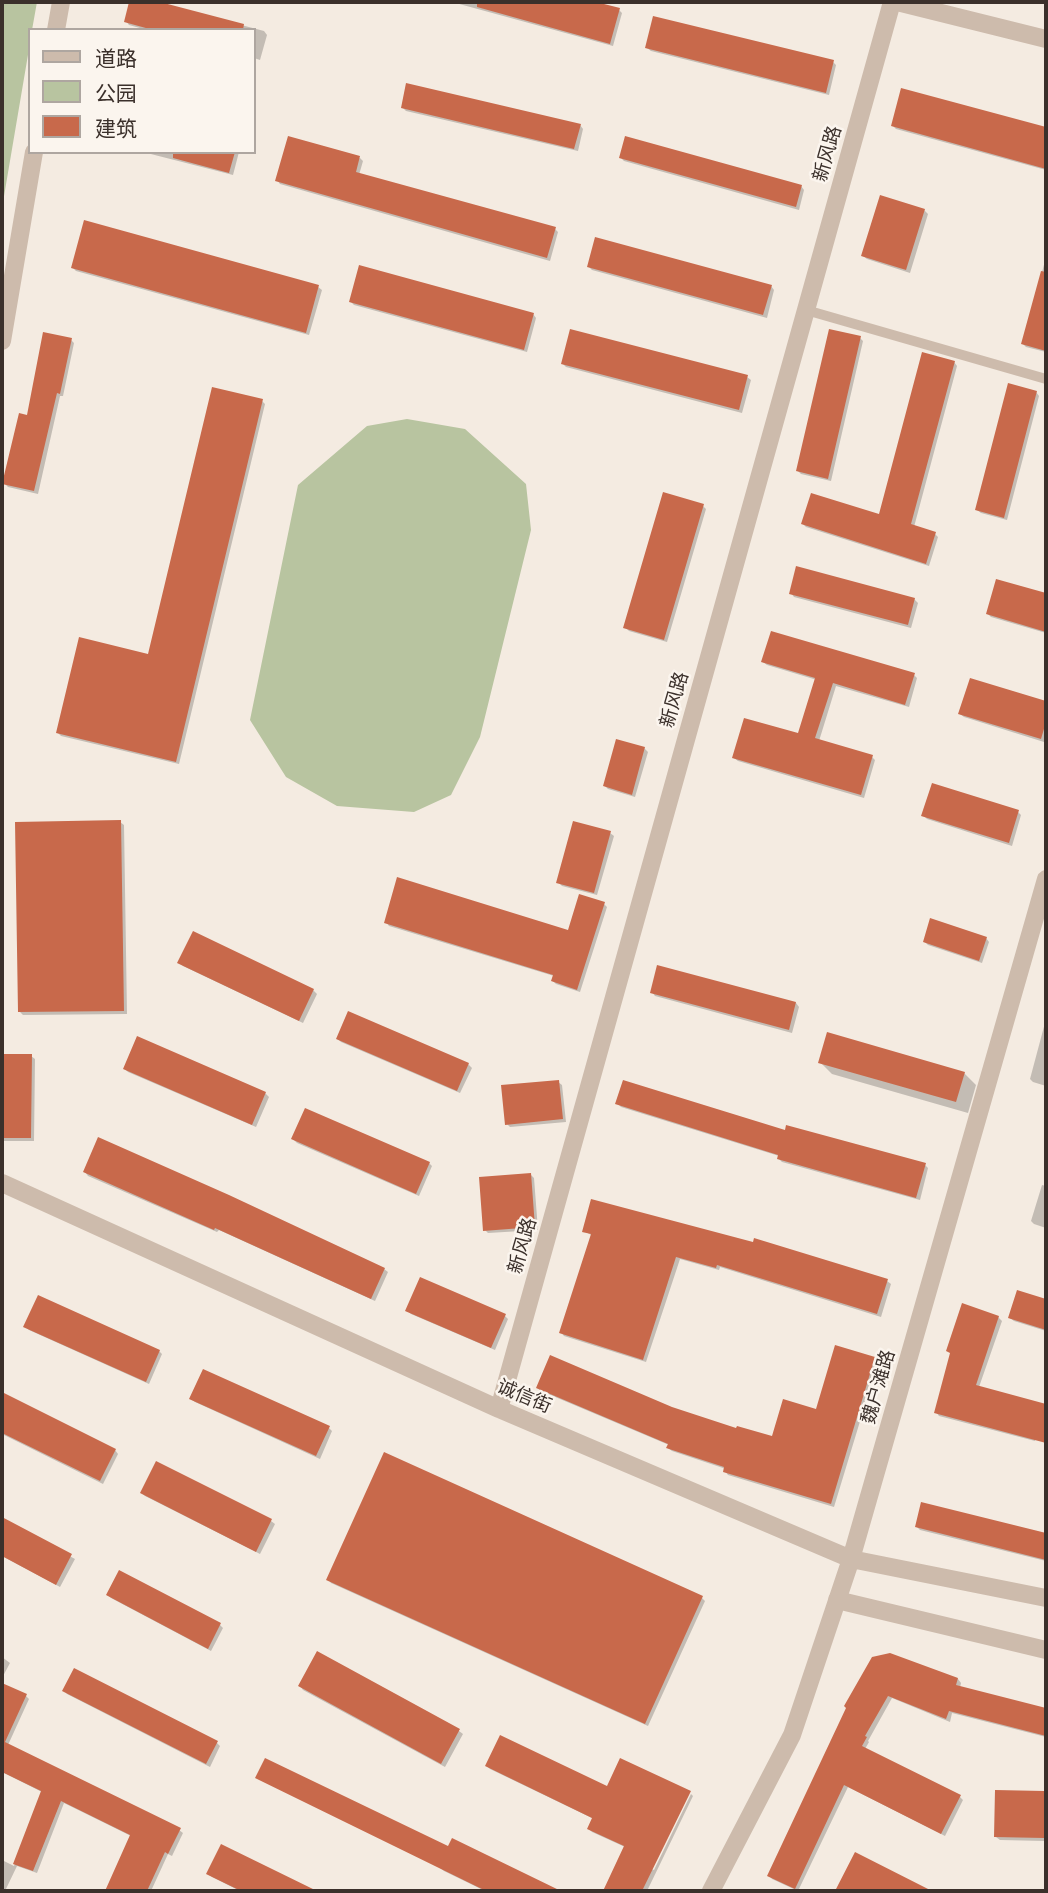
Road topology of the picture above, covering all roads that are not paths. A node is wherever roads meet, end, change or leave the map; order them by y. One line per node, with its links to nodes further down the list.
1 (61, 2): 4 (street)
2 (892, 2): 7 (street, 新风路)
3 (897, 2): 5 (street)
4 (56, 28)
5 (1046, 39)
6 (34, 154): 8 (street)
7 (806, 310): 9 (lane); 12 (street, 新风路)
8 (2, 341)
9 (1046, 379)
10 (1046, 879): 13 (street, 魏户滩路)
11 (2, 1183): 12 (street, 诚信街)
12 (499, 1409): 13 (street, 诚信街)
13 (851, 1559): 14 (street, 诚信街); 15 (street, 魏户滩路)
14 (1046, 1598)
15 (837, 1600): 16 (street); 17 (street, 魏户滩路)
16 (1046, 1650)
17 (712, 1891)

